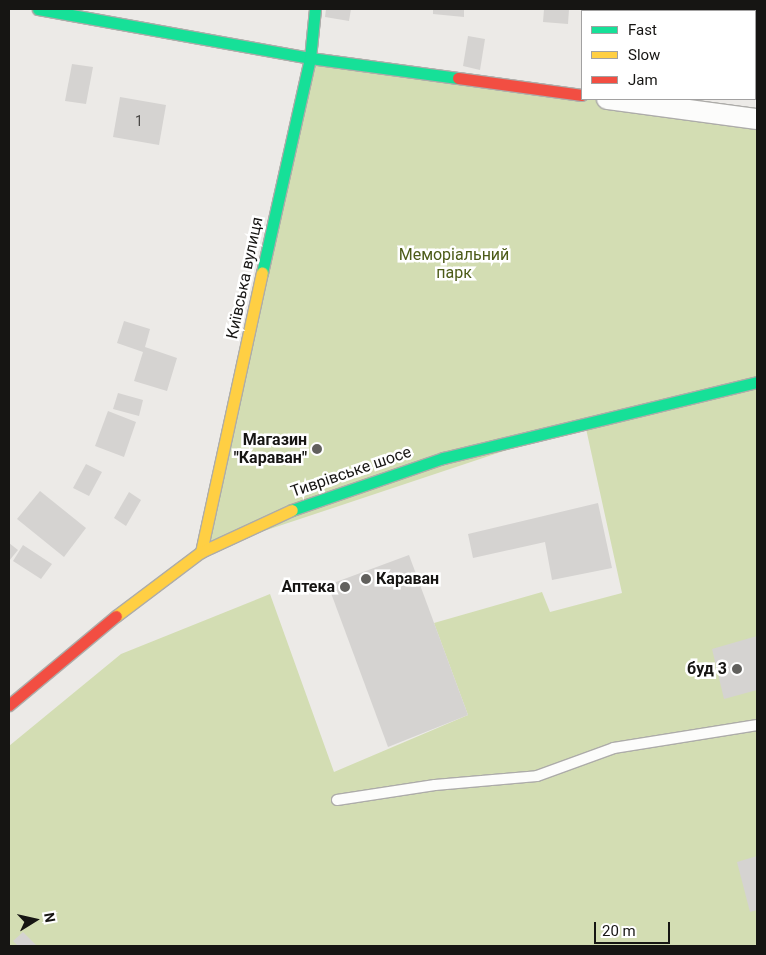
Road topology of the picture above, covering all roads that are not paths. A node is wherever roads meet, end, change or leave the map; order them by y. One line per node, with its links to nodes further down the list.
1 (38, 9): 3 (street)
2 (315, 9): 3 (street, Київська вулиця)
3 (310, 58): 4 (street); 8 (street, Київська вулиця)
4 (581, 95)
5 (614, 100): 6 (street)
6 (757, 119)
7 (757, 382): 8 (street, Тиврівське шосе)
8 (201, 552): 9 (street, Тиврівське шосе)
9 (9, 705)
10 (757, 725): 11 (lane)
11 (337, 800)

